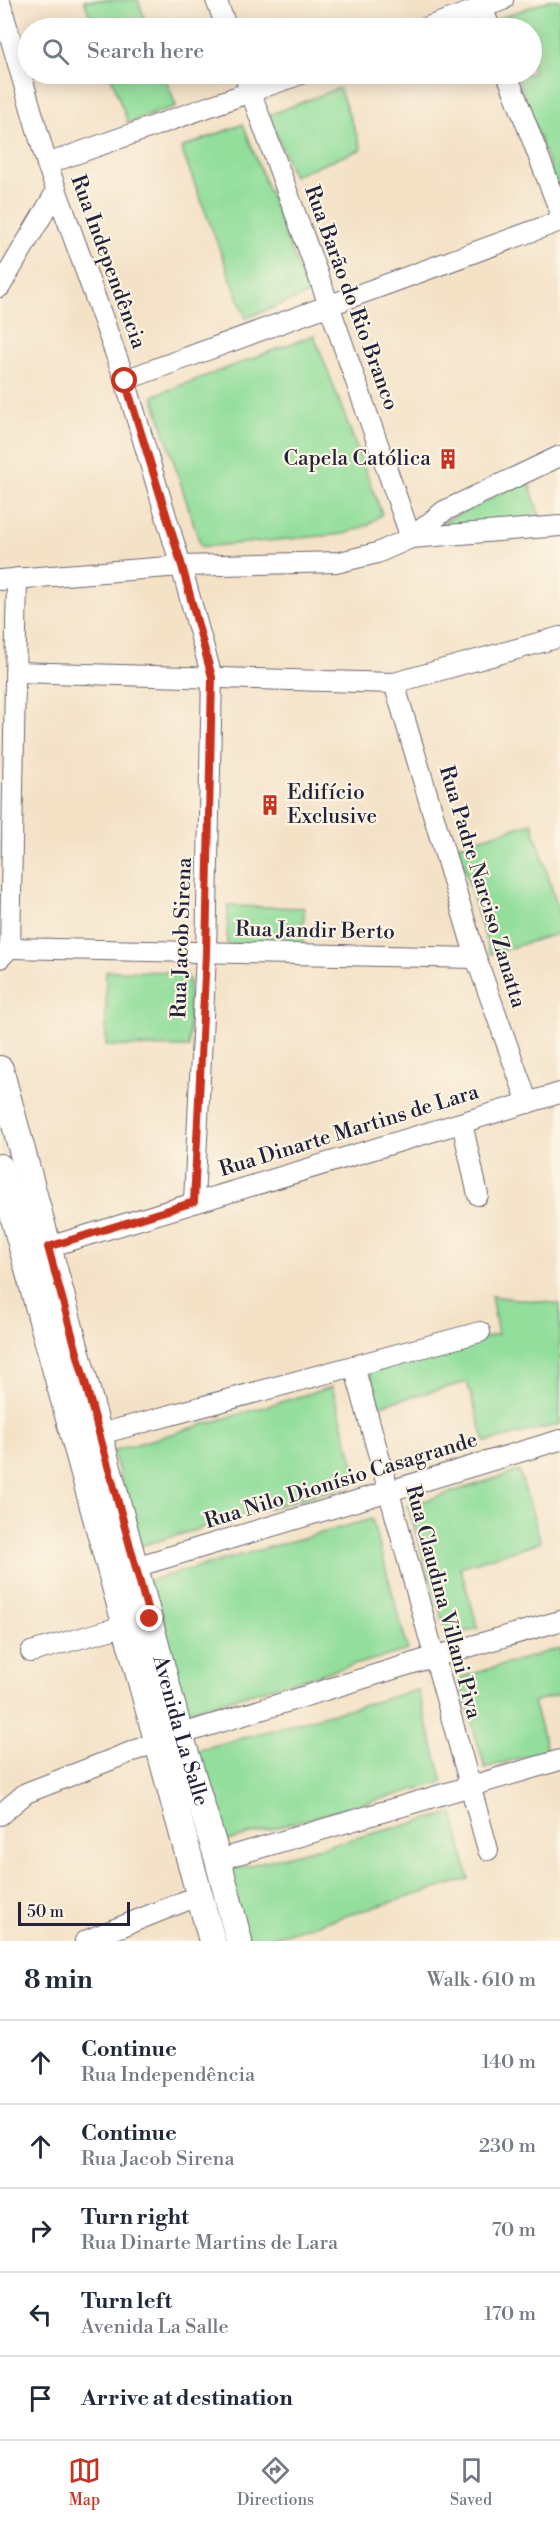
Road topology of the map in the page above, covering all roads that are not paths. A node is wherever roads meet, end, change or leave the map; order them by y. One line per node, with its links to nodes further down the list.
1 (216, 0): 5 (street)
2 (503, 0): 4 (street)
3 (0, 2): 7 (street, Rua Independência)
4 (481, 4): 6 (street)
5 (223, 18)
6 (448, 18)
7 (5, 36): 8 (street, Rua Independência)
8 (18, 76)
9 (21, 84): 13 (street, Rua Independência)
10 (246, 84): 13 (street)
11 (248, 84): 18 (street, Rua Barão do Rio Branco)
12 (511, 84): 15 (street)
13 (47, 164): 14 (street, Rua Independência)
14 (56, 192): 17 (street); 19 (street, Rua Independência)
15 (560, 212)
16 (560, 221): 18 (street)
17 (0, 287)
18 (329, 305): 19 (street); 22 (street, Rua Barão do Rio Branco)
19 (125, 381): 23 (street, Rua Independência)
20 (560, 456): 22 (street)
21 (560, 526): 22 (street)
22 (411, 538): 23 (street)
23 (182, 566): 24 (street); 27 (street, Rua Independência)
24 (9, 579): 26 (street)
25 (560, 637): 28 (street)
26 (17, 672): 27 (street); 29 (street)
27 (212, 677): 28 (street); 30 (street, Rua Jacob Sirena)
28 (394, 683): 31 (street, Rua Padre Narciso Zanatta)
29 (5, 953): 30 (street, Rua Jandir Berto)
30 (206, 954): 31 (street, Rua Jandir Berto); 38 (street, Rua Jacob Sirena)
31 (476, 958): 34 (street, Rua Padre Narciso Zanatta)
32 (1, 1074): 39 (main road, Avenida La Salle)
33 (560, 1093): 34 (street, Rua Dinarte Martins de Lara)
34 (528, 1103): 35 (street, Rua Dinarte Martins de Lara)
35 (462, 1123): 37 (street); 38 (street, Rua Dinarte Martins de Lara)
36 (0, 1167): 45 (main road, Avenida La Salle)
37 (478, 1195)
38 (194, 1202): 39 (street, Rua Dinarte Martins de Lara)
39 (48, 1247): 42 (main road, Avenida La Salle)
40 (480, 1332): 41 (street)
41 (354, 1366): 42 (street); 44 (street, Rua Claudina Villani Piva)
42 (100, 1434): 45 (main road, Avenida La Salle)
43 (560, 1440): 44 (street, Rua Nilo Dionísio Casagrande)
44 (388, 1492): 46 (street, Rua Nilo Dionísio Casagrande); 50 (street, Rua Claudina Villani Piva)
45 (104, 1498): 46 (main road, Avenida La Salle); 48 (main road, Avenida La Salle)
46 (135, 1567): 48 (main road, Avenida La Salle)
47 (560, 1621): 50 (street)
48 (138, 1622): 49 (street); 51 (main road, Avenida La Salle)
49 (31, 1652)
50 (433, 1657): 51 (street); 53 (street, Rua Claudina Villani Piva)
51 (170, 1737): 54 (street); 56 (main road, Avenida La Salle); 57 (main road, Avenida La Salle)
52 (560, 1760): 53 (street)
53 (469, 1788): 55 (street, Rua Claudina Villani Piva); 56 (street)
54 (0, 1815)
55 (488, 1850)
56 (218, 1860): 60 (main road, Avenida La Salle)
57 (200, 1895): 58 (street); 59 (main road, Avenida La Salle)
58 (85, 1941)
59 (212, 1941)
60 (239, 1941)

